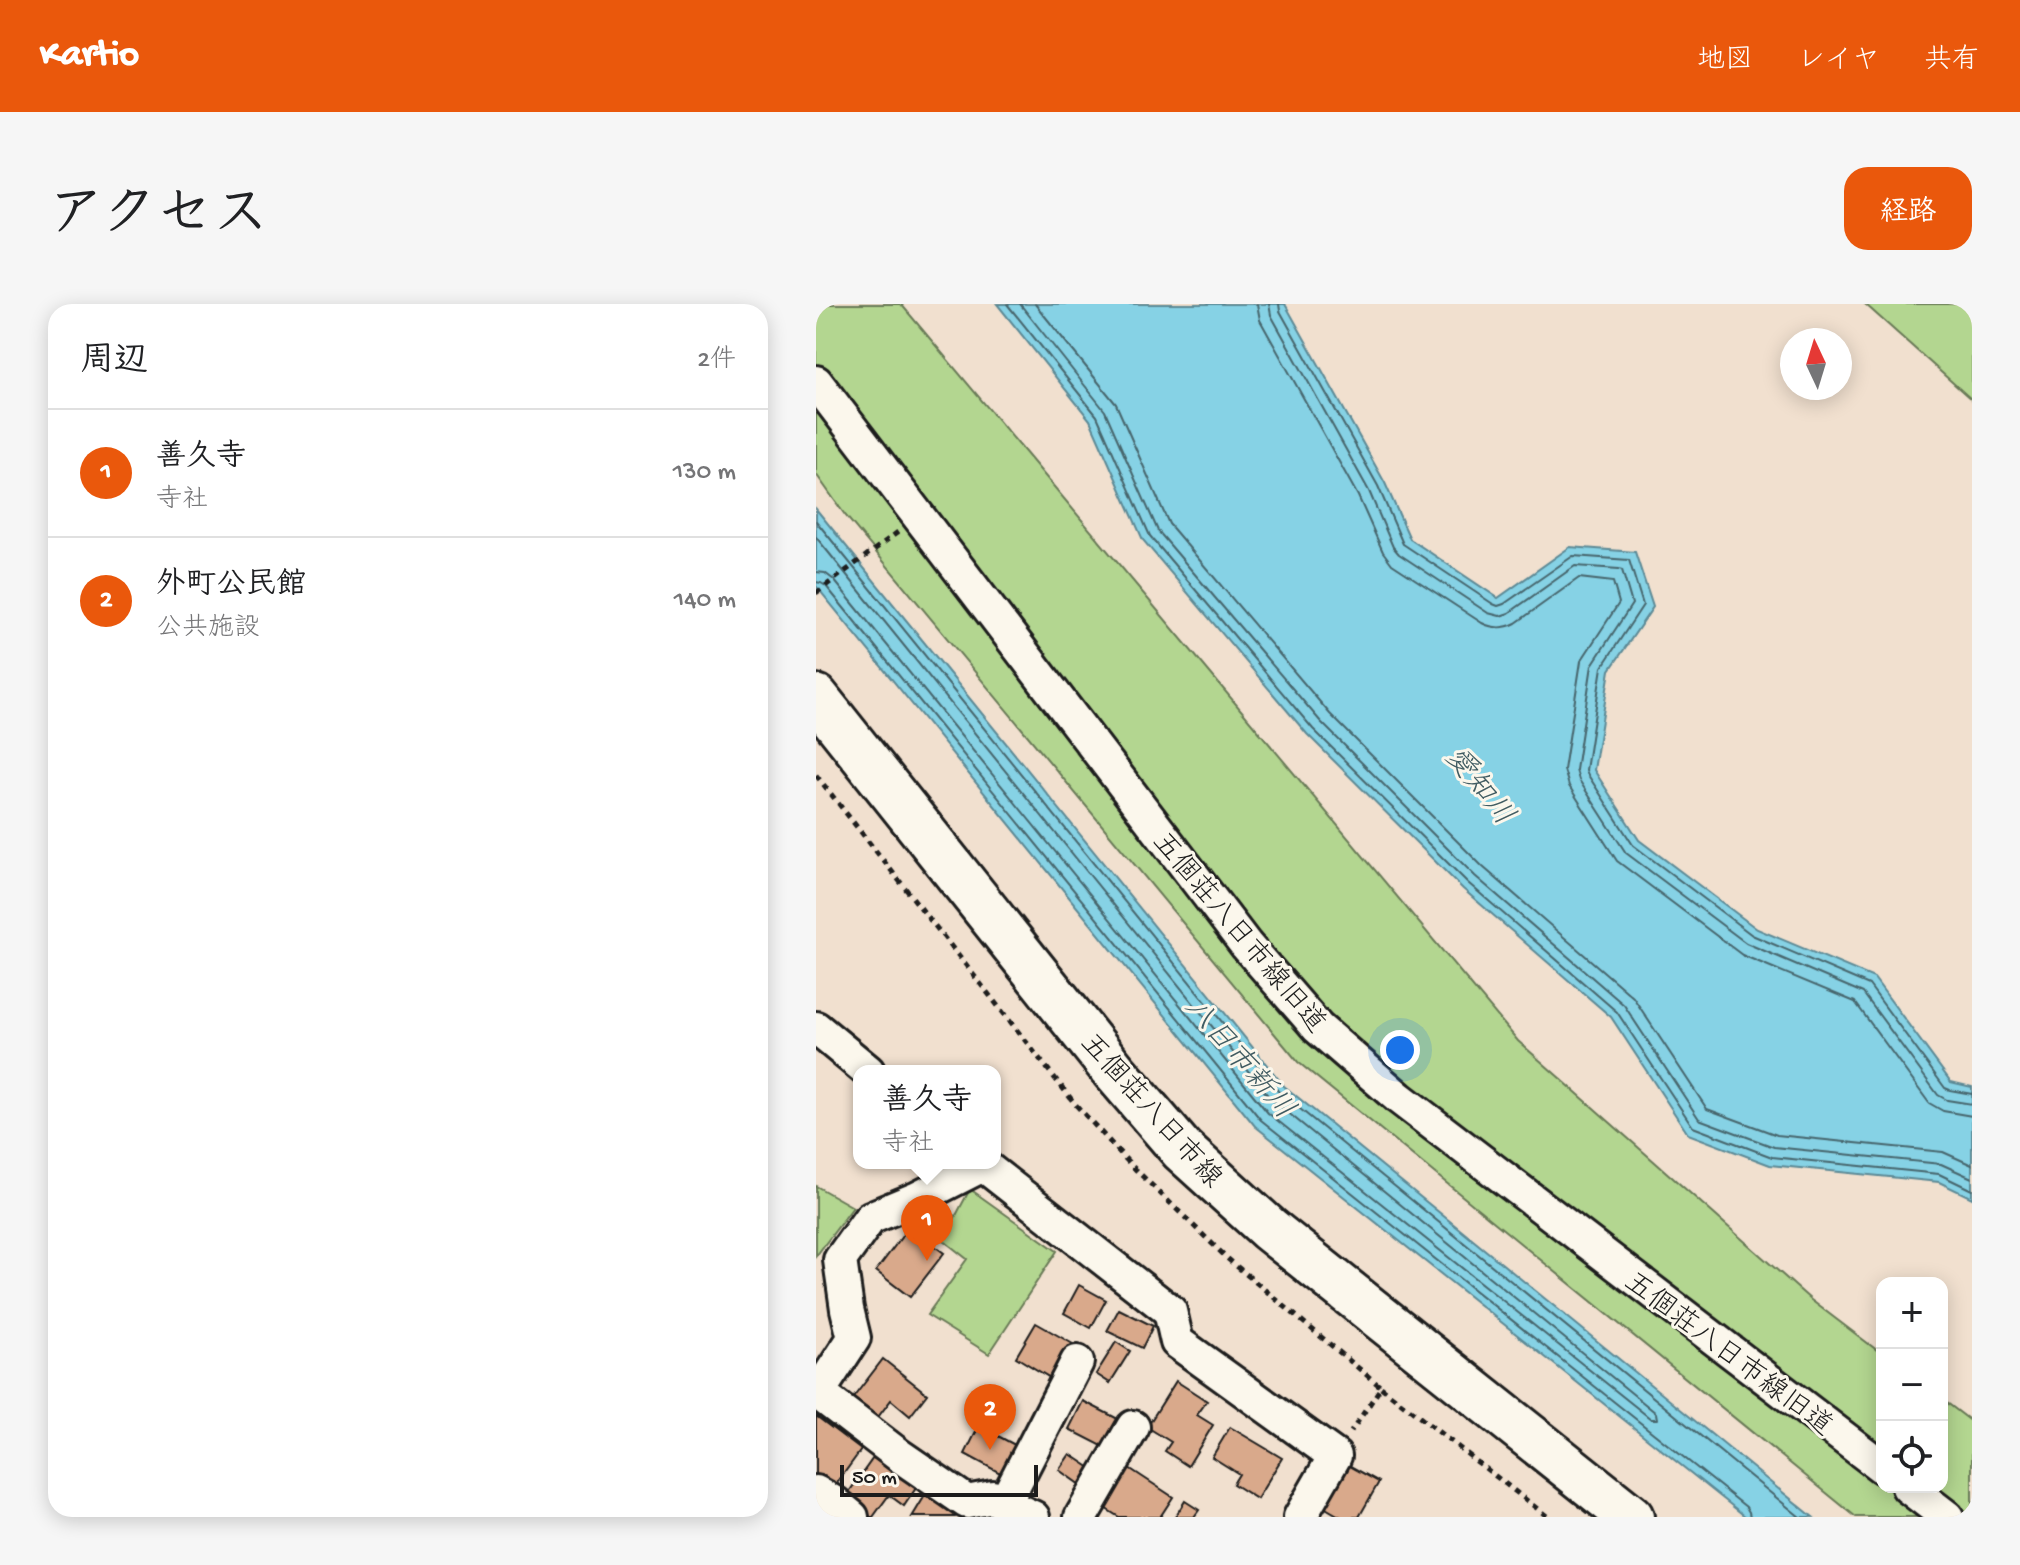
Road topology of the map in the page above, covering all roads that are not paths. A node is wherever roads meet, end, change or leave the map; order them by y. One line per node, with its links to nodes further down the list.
1 (816, 382): 9 (street, 五個荘八日市線旧道)
2 (816, 697): 17 (main road, 五個荘八日市線)
3 (816, 1028): 4 (street)
4 (861, 1065)
5 (973, 1169): 12 (street)
6 (988, 1169): 16 (street)
7 (1077, 1362): 13 (street)
8 (1133, 1427): 15 (street)
9 (1876, 1462)
10 (816, 1492): 14 (street)
11 (1916, 1493): 18 (street)
12 (964, 1510): 13 (street)
13 (1019, 1511)
14 (852, 1517)
15 (1081, 1517)
16 (1300, 1517)
17 (1631, 1517)
18 (1947, 1517)

